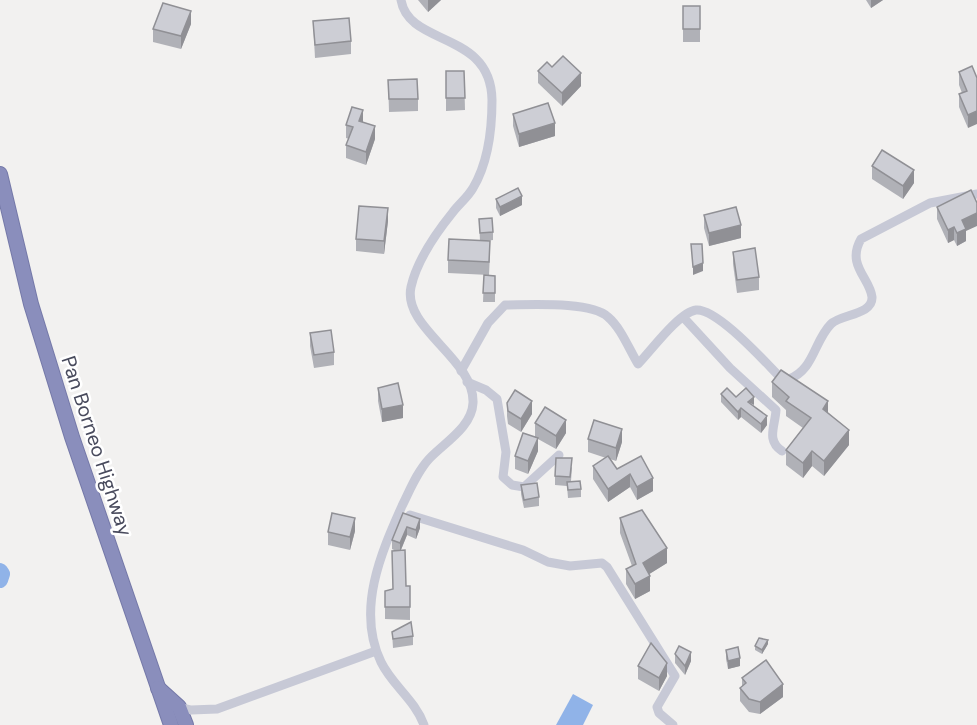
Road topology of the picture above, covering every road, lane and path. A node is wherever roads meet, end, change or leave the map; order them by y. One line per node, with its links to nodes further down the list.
1 (401, 0): 5 (street)
2 (0, 174): 11 (highway, Pan Borneo Highway)
3 (977, 194): 4 (street)
4 (684, 318): 5 (street); 7 (street)
5 (461, 371): 6 (street)
6 (467, 382): 8 (street); 9 (street)
7 (782, 452)
8 (559, 455)
9 (400, 512): 10 (street); 16 (street)
10 (376, 651): 12 (street); 15 (street)
11 (158, 688): 12 (highway); 13 (highway, Pan Borneo Highway)
12 (179, 707): 14 (highway)
13 (171, 725)
14 (186, 725)
15 (424, 725)
16 (673, 725)

